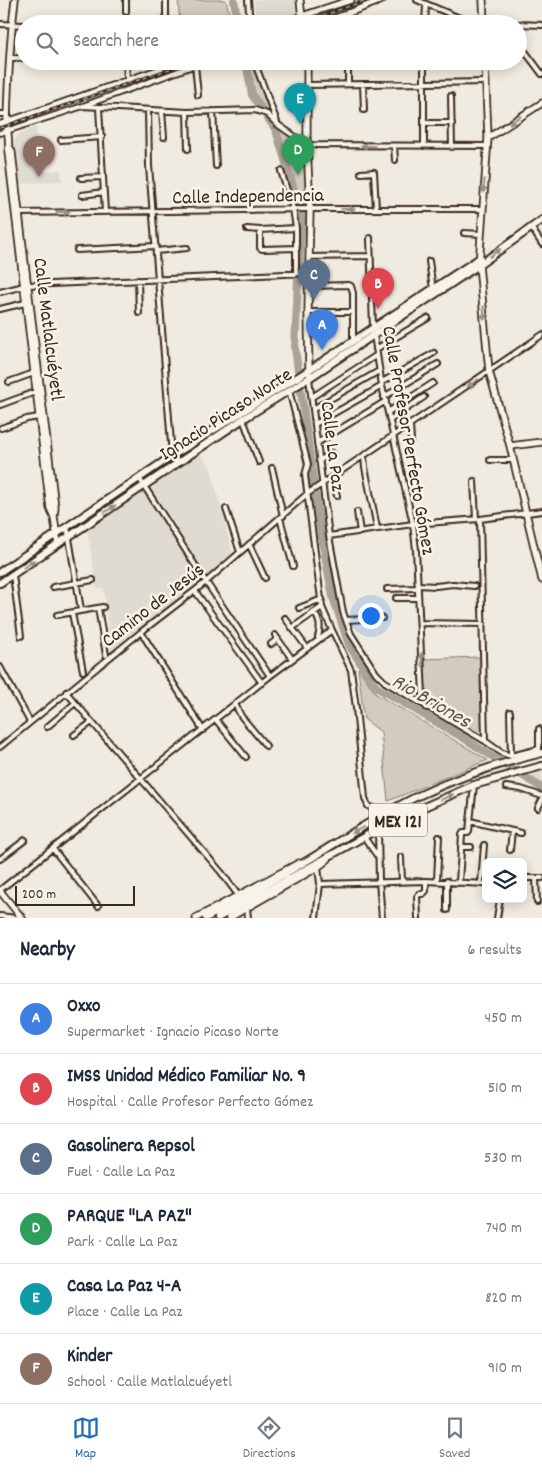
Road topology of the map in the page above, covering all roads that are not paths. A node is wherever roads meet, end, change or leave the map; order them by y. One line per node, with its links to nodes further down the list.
1 (15, 0): 22 (main road, Calle Matlalcuéyetl)
2 (126, 0): 11 (street)
3 (166, 0): 13 (street)
4 (248, 0): 14 (street)
5 (300, 0): 15 (main road)
6 (351, 0): 16 (main road)
7 (382, 0): 12 (main road)
8 (417, 0): 10 (street)
9 (483, 0): 20 (main road)
10 (426, 4): 18 (street); 19 (street)
11 (126, 12)
12 (348, 12): 17 (main road)
13 (166, 15)
14 (249, 15)
15 (303, 15)
16 (306, 15)
17 (341, 15)
18 (425, 15)
19 (452, 15)
20 (484, 15)
21 (0, 24): 22 (street)
22 (12, 24): 23 (street); 27 (main road, Calle Matlalcuéyetl)
23 (15, 24)
24 (527, 25): 25 (street)
25 (542, 26)
26 (527, 54): 38 (street)
27 (10, 58): 28 (street); 56 (main road, Calle Matlalcuéyetl)
28 (15, 58)
29 (126, 70): 39 (street)
30 (154, 70): 39 (street)
31 (181, 70): 48 (street)
32 (196, 70): 45 (street)
33 (257, 70): 61 (street)
34 (307, 70): 44 (main road, Calle La Paz)
35 (348, 70): 42 (street)
36 (424, 70): 41 (street)
37 (485, 70): 40 (main road)
38 (542, 74)
39 (126, 79): 57 (street)
40 (486, 82): 41 (street); 66 (main road)
41 (423, 83): 43 (street); 58 (street)
42 (348, 84): 43 (street); 44 (street)
43 (363, 84): 51 (street)
44 (308, 85): 68 (main road, Calle La Paz)
45 (198, 94)
46 (451, 96): 59 (street)
47 (542, 103): 66 (main road, one-way to 66)
48 (83, 106): 49 (street); 62 (street)
49 (99, 108): 50 (street); 64 (street)
50 (148, 110): 52 (street); 86 (street)
51 (364, 110)
52 (162, 111): 54 (street); 65 (street)
53 (213, 111): 54 (street); 61 (street); 75 (street)
54 (187, 112): 73 (street)
55 (0, 114): 56 (street)
56 (8, 114): 57 (main road, Calle Matlalcuéyetl)
57 (7, 122): 60 (street); 62 (main road, Calle Matlalcuéyetl)
58 (424, 123): 59 (street); 70 (street)
59 (452, 123): 72 (street)
60 (0, 124)
61 (277, 124): 68 (street)
62 (8, 131): 63 (street); 88 (main road, Calle Matlalcuéyetl)
63 (0, 133)
64 (102, 137): 67 (street); 78 (street)
65 (164, 137)
66 (488, 138): 71 (main road)
67 (61, 140)
68 (307, 145): 69 (street, one-way to 68); 83 (main road, Calle La Paz)
69 (394, 146): 70 (street); 74 (street)
70 (424, 146): 72 (street)
71 (487, 146): 72 (street); 85 (main road, one-way to 85)
72 (452, 147)
73 (188, 149)
74 (395, 160)
75 (216, 166)
76 (282, 171): 82 (street)
77 (361, 173): 84 (street)
78 (103, 177): 79 (street); 80 (street)
79 (81, 178)
80 (104, 192): 81 (street); 87 (street)
81 (82, 195)
82 (293, 209): 83 (street, Calle Independencia); 86 (street, Calle Independencia); 91 (street)
83 (310, 209): 84 (street, Calle Independencia, one-way to 84); 104 (main road, Calle La Paz)
84 (376, 209): 85 (street, Calle Independencia)
85 (483, 209): 95 (main road)
86 (153, 211): 87 (street, Calle Independencia); 98 (street)
87 (105, 212): 88 (street, Calle Independencia, one-way to 87)
88 (16, 213): 111 (main road, Calle Matlalcuéyetl)
89 (542, 220): 90 (main road, Ignacio Picaso Norte)
90 (531, 227): 97 (street); 106 (main road, Ignacio Picaso Norte, one-way to 90)
91 (296, 228): 93 (street); 100 (street)
92 (247, 229): 93 (street)
93 (260, 230): 100 (street)
94 (464, 233): 95 (street)
95 (481, 234): 106 (main road)
96 (370, 238): 103 (street, Calle Profesor Perfecto Gómez)
97 (542, 244)
98 (156, 246): 101 (street); 102 (street)
99 (187, 248): 102 (street)
100 (297, 248): 108 (street)
101 (77, 250)
102 (156, 251): 110 (street)
103 (370, 256): 104 (street); 121 (street, Calle Profesor Perfecto Gómez)
104 (309, 257): 107 (main road, Calle La Paz)
105 (429, 260): 113 (street)
106 (480, 262): 113 (main road, Ignacio Picaso Norte); 121 (main road, Ignacio Picaso Norte); 130 (main road, one-way to 130)
107 (308, 273): 108 (street); 112 (main road, Calle La Paz)
108 (296, 274): 110 (street)
109 (138, 280): 110 (street); 111 (street); 119 (street)
110 (158, 280): 156 (street)
111 (26, 285): 114 (street); 115 (main road, Calle Matlalcuéyetl); 137 (main road, Calle Matlalcuéyetl)
112 (308, 286): 117 (main road, Calle La Paz); 118 (street)
113 (433, 288): 121 (main road, Ignacio Picaso Norte)
114 (0, 292)
115 (25, 303): 116 (street); 131 (main road, Calle Matlalcuéyetl)
116 (0, 309)
117 (308, 312): 118 (street); 128 (main road, Calle La Paz)
118 (353, 312): 123 (street)
119 (139, 313)
120 (428, 318): 124 (street)
121 (373, 331): 123 (main road, Ignacio Picaso Norte); 124 (street, Calle Profesor Perfecto Gómez); 132 (main road, Ignacio Picaso Norte)
122 (542, 335): 130 (street, Camino de Jesús)
123 (353, 341): 128 (main road, Ignacio Picaso Norte)
124 (376, 349): 126 (street, Calle Profesor Perfecto Gómez)
125 (434, 353): 135 (street)
126 (377, 355): 129 (street, Calle Profesor Perfecto Gómez); 138 (street)
127 (438, 364): 140 (street)
128 (309, 370): 132 (main road, Calle La Paz); 156 (main road, Ignacio Picaso Norte)
129 (380, 371): 135 (street, Calle Profesor Perfecto Gómez); 142 (street)
130 (490, 371): 148 (street, Camino de Jesús, one-way to 148); 154 (main road)
131 (34, 373): 133 (street); 137 (main road, Calle Matlalcuéyetl)
132 (309, 378): 136 (main road, Ignacio Picaso Norte); 138 (street, Calle La Paz)
133 (9, 382)
134 (433, 383): 143 (street)
135 (382, 384): 140 (street, Calle Profesor Perfecto Gómez); 147 (street)
136 (292, 389): 145 (main road, Ignacio Picaso Norte); 169 (street)
137 (39, 391): 141 (street); 144 (main road, Calle Matlalcuéyetl); 175 (main road, Calle Matlalcuéyetl)
138 (312, 397): 142 (street, Calle La Paz)
139 (424, 397): 146 (street)
140 (385, 399): 143 (street, Calle Profesor Perfecto Gómez); 152 (street)
141 (0, 405)
142 (313, 409): 147 (street, Calle La Paz)
143 (388, 412): 146 (street, Calle Profesor Perfecto Gómez)
144 (39, 417): 149 (street); 175 (main road, Calle Matlalcuéyetl)
145 (243, 419): 161 (street); 162 (main road, Ignacio Picaso Norte)
146 (390, 420): 150 (street, Calle Profesor Perfecto Gómez)
147 (315, 424): 152 (street, Calle La Paz)
148 (410, 426): 150 (street, Camino de Jesús); 153 (street)
149 (1, 428)
150 (393, 437): 157 (street, Camino de Jesús); 178 (street, Calle Profesor Perfecto Gómez)
151 (542, 442): 154 (main road)
152 (317, 443): 160 (street, Calle La Paz)
153 (410, 443)
154 (510, 446): 159 (main road)
155 (331, 453): 160 (street)
156 (172, 456): 162 (street); 165 (main road, Ignacio Picaso Norte)
157 (364, 457): 164 (street, Camino de Jesús); 180 (street)
158 (490, 460): 159 (street)
159 (513, 460): 174 (main road)
160 (319, 461): 167 (street, Calle La Paz)
161 (259, 462)
162 (178, 464): 168 (main road, Ignacio Picaso Norte)
163 (272, 468): 176 (street)
164 (332, 477): 167 (street, Camino de Jesús); 170 (street)
165 (140, 478): 168 (street); 179 (main road, Ignacio Picaso Norte)
166 (474, 481): 177 (street)
167 (322, 483): 169 (street, Camino de Jesús); 183 (street, Calle La Paz)
168 (145, 486): 184 (main road, Ignacio Picaso Norte, one-way to 168); 194 (street)
169 (307, 494): 176 (street, Camino de Jesús); 204 (street)
170 (337, 496)
171 (226, 509): 187 (street)
172 (542, 511): 174 (street)
173 (358, 512): 181 (street)
174 (526, 513): 177 (street); 193 (main road)
175 (54, 517): 182 (main road, Calle Matlalcuéyetl)
176 (282, 517): 186 (street, Camino de Jesús); 188 (street)
177 (478, 519): 178 (street); 215 (street)
178 (413, 524): 180 (street); 197 (street, Calle Profesor Perfecto Gómez)
179 (67, 526): 182 (main road, Ignacio Picaso Norte); 184 (street)
180 (377, 528): 181 (street)
181 (360, 532): 183 (street)
182 (56, 534): 185 (main road, Calle Matlalcuéyetl); 189 (main road, Ignacio Picaso Norte)
183 (329, 536): 213 (street, Calle La Paz)
184 (69, 537): 185 (main road, Ignacio Picaso Norte); 196 (street)
185 (58, 544): 190 (main road, Ignacio Picaso Norte, one-way to 185)
186 (249, 544): 187 (street, Camino de Jesús); 191 (street)
187 (240, 552): 194 (street, Camino de Jesús)
188 (293, 566)
189 (0, 572)
190 (13, 575): 195 (main road, Ignacio Picaso Norte); 219 (street)
191 (265, 578)
192 (93, 580): 196 (street)
193 (542, 580)
194 (206, 582): 201 (street, Camino de Jesús); 227 (street)
195 (0, 583)
196 (76, 583): 199 (street); 207 (street)
197 (418, 586): 198 (street); 200 (street); 203 (street, Calle Profesor Perfecto Gómez)
198 (474, 586)
199 (53, 587)
200 (387, 589)
201 (194, 591): 218 (street, Camino de Jesús); 228 (street)
202 (396, 598): 203 (street)
203 (418, 598): 214 (street, Calle Profesor Perfecto Gómez)
204 (322, 599): 205 (street); 206 (street)
205 (322, 607): 208 (street); 217 (street)
206 (298, 608)
207 (81, 610): 209 (street); 223 (street)
208 (314, 612): 216 (street); 220 (street)
209 (72, 613): 210 (street); 226 (street)
210 (57, 616)
211 (285, 618): 216 (street)
212 (382, 618): 213 (street)
213 (346, 620): 232 (street, Calle La Paz)
214 (420, 623): 215 (street); 232 (street, Calle Profesor Perfecto Gómez, one-way to 214)
215 (483, 624): 241 (street)
216 (292, 628): 222 (street)
217 (332, 630): 220 (street); 254 (street)
218 (141, 632): 229 (street, Camino de Jesús); 239 (street)
219 (21, 636)
220 (319, 639): 222 (street)
221 (271, 644): 224 (street)
222 (307, 648): 224 (street)
223 (106, 655)
224 (292, 659): 227 (street)
225 (0, 666): 235 (street)
226 (83, 671)
227 (270, 676): 228 (street)
228 (262, 683): 231 (street)
229 (66, 692): 230 (street); 235 (street, Camino de Jesús)
230 (75, 703): 236 (street); 237 (street)
231 (235, 704): 234 (street); 242 (street)
232 (427, 708): 241 (street, Calle La Paz)
233 (510, 712): 246 (street)
234 (216, 720): 239 (street); 245 (street)
235 (30, 722): 243 (street, Camino de Jesús)
236 (92, 722): 240 (street); 248 (street)
237 (47, 727)
238 (539, 729): 244 (street)
239 (203, 730): 248 (street)
240 (74, 736)
241 (485, 740): 246 (street, Calle La Paz)
242 (266, 746)
243 (0, 747)
244 (540, 752): 246 (main road, MEX 121)
245 (246, 757)
246 (511, 758): 254 (main road, MEX 121)
247 (542, 766): 249 (main road, MEX 121)
248 (141, 779): 265 (street); 287 (street)
249 (474, 785): 255 (street); 256 (main road, MEX 121, one-way to 249)
250 (506, 787): 251 (street)
251 (542, 796)
252 (542, 800): 253 (street)
253 (538, 808)
254 (386, 814): 267 (main road, MEX 121, one-way to 267)
255 (470, 821): 257 (street); 263 (street)
256 (378, 829): 259 (main road, MEX 121); 269 (street)
257 (512, 831): 258 (street); 266 (street)
258 (521, 833)
259 (364, 837): 268 (main road, MEX 121); 269 (street)
260 (439, 837): 280 (street)
261 (25, 840): 272 (street)
262 (484, 845): 271 (street)
263 (461, 847): 264 (street); 283 (street)
264 (471, 847)
265 (52, 849): 286 (street); 290 (street)
266 (510, 850)
267 (323, 851): 274 (main road, MEX 121); 287 (main road)
268 (330, 856): 273 (main road); 274 (main road, MEX 121)
269 (378, 857): 282 (street)
270 (401, 857): 279 (street)
271 (484, 858)
272 (0, 859)
273 (318, 867): 284 (street); 291 (main road)
274 (293, 873): 297 (main road, MEX 121); 298 (main road, MEX 121)
275 (527, 878): 276 (street)
276 (536, 878): 277 (street); 288 (street)
277 (542, 878)
278 (426, 880): 279 (street); 280 (street); 303 (street)
279 (402, 881): 282 (street)
280 (437, 881): 281 (street)
281 (447, 881): 283 (street); 292 (street)
282 (379, 882): 284 (street); 302 (street)
283 (459, 882): 285 (street)
284 (320, 884): 301 (street)
285 (482, 884)
286 (0, 891): 295 (main road)
287 (238, 895): 296 (main road)
288 (537, 902)
289 (499, 903): 304 (street)
290 (98, 906)
291 (247, 908): 299 (main road); 300 (street)
292 (447, 910)
293 (0, 916): 294 (street)
294 (16, 918)
295 (22, 918)
296 (196, 918)
297 (206, 918)
298 (218, 918)
299 (229, 918)
300 (248, 918)
301 (316, 918)
302 (382, 918)
303 (418, 918)
304 (497, 918)

